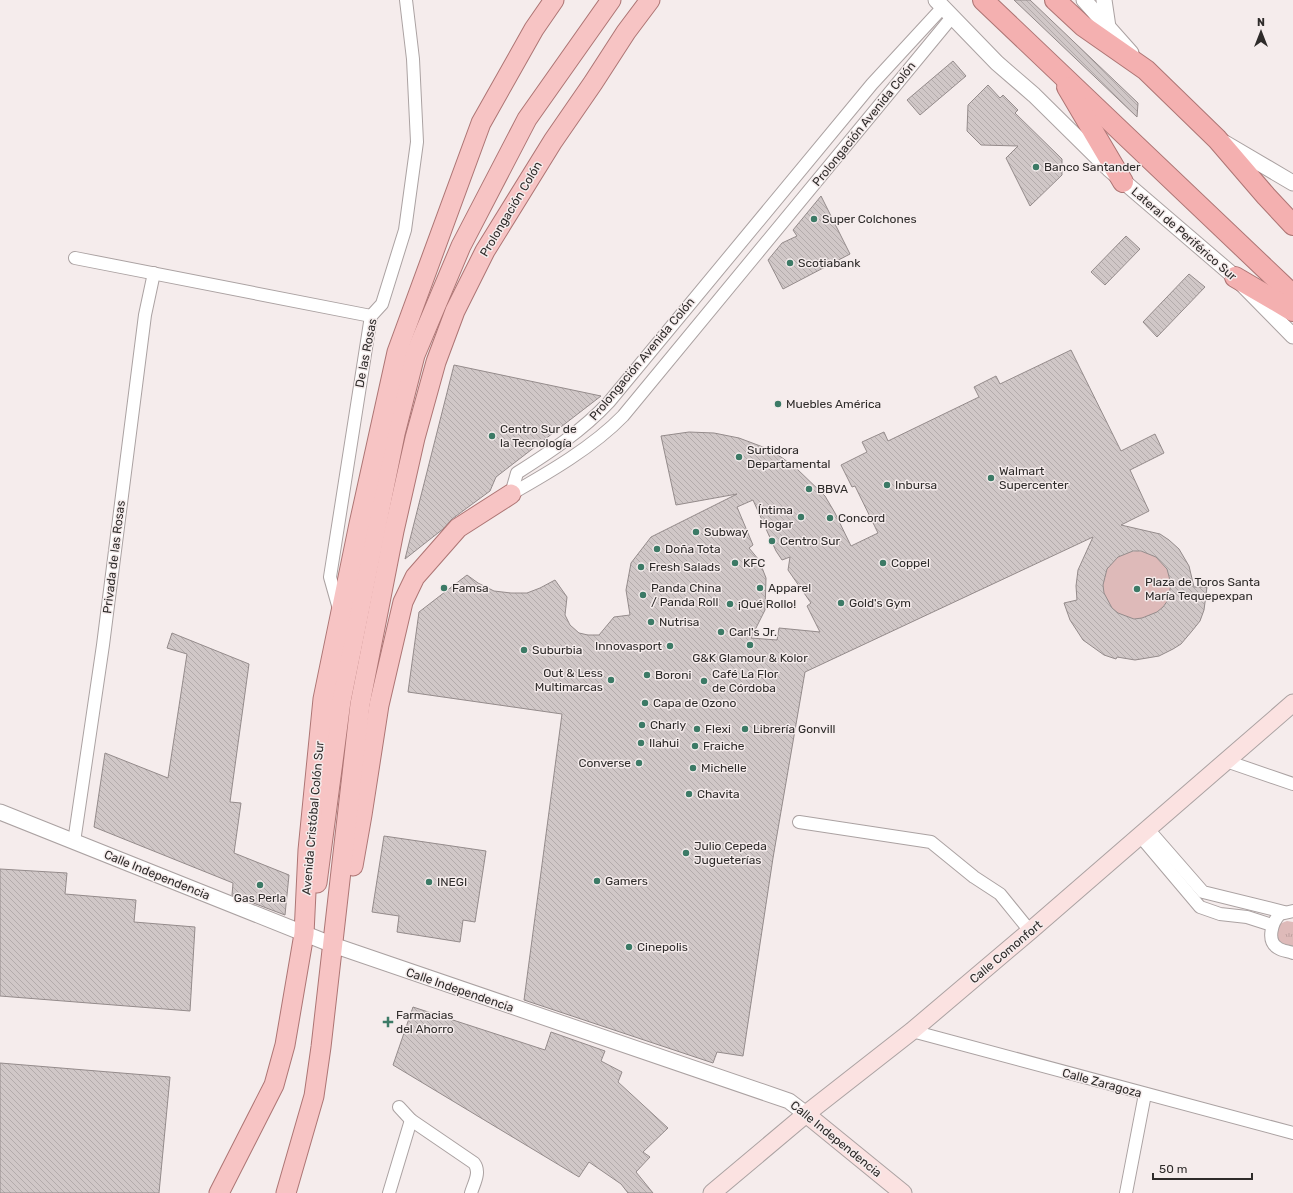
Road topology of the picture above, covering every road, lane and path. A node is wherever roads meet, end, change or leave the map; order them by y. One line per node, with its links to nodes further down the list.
1 (406, 0): 22 (street, De las Rosas)
2 (554, 0): 25 (main road, Avenida Cristóbal Colón Sur)
3 (611, 0): 35 (main road)
4 (650, 0): 34 (main road, Prolongación Colón)
5 (983, 0): 11 (highway)
6 (1055, 0): 12 (highway)
7 (1084, 0): 10 (street)
8 (1104, 0): 10 (street)
9 (944, 8): 14 (street, Lateral de Periférico Sur); 24 (street, Prolongación Avenida Colón); 24 (street, Prolongación Avenida Colón)
10 (1108, 27): 12 (street)
11 (1055, 67): 14 (highway); 20 (highway)
12 (1146, 70): 13 (highway)
13 (1218, 139): 15 (street); 16 (highway)
14 (1123, 182): 19 (street, Lateral de Periférico Sur)
15 (1293, 183)
16 (1293, 225)
17 (75, 258): 18 (street)
18 (154, 273): 22 (street); 32 (street, Privada de las Rosas)
19 (1235, 277): 21 (highway); 23 (street, Lateral de Periférico Sur)
20 (1293, 295)
21 (1293, 311)
22 (371, 316): 25 (street, De las Rosas)
23 (1293, 336)
24 (511, 494): 34 (main road)
25 (340, 614): 35 (main road, Avenida Cristóbal Colón Sur)
26 (1293, 703): 27 (main road, Calle Comonfort)
27 (1226, 761): 28 (street); 31 (main road, Calle Comonfort)
28 (1293, 784)
29 (0, 812): 32 (street, Calle Independencia)
30 (799, 822): 37 (street)
31 (1144, 832): 33 (street); 36 (street); 37 (main road, Calle Comonfort)
32 (74, 842): 35 (street, Calle Independencia)
33 (1288, 912): 36 (street)
34 (336, 922): 38 (main road)
35 (305, 925): 38 (street, Calle Independencia); 46 (main road, Avenida Cristóbal Colón Sur)
36 (1272, 925): 39 (street)
37 (1030, 931): 40 (main road, Calle Comonfort)
38 (333, 945): 43 (street, Calle Independencia); 47 (main road)
39 (1293, 952)
40 (912, 1031): 41 (street, Calle Zaragoza); 43 (main road, Calle Comonfort)
41 (1145, 1094): 45 (street, Calle Zaragoza); 52 (street)
42 (399, 1107): 44 (street)
43 (806, 1114): 50 (main road, Calle Comonfort); 51 (main road, Calle Independencia)
44 (411, 1120): 48 (street); 49 (street)
45 (1293, 1133)
46 (219, 1193)
47 (286, 1193)
48 (389, 1193)
49 (471, 1193)
50 (712, 1193)
51 (903, 1193)
52 (1126, 1193)

